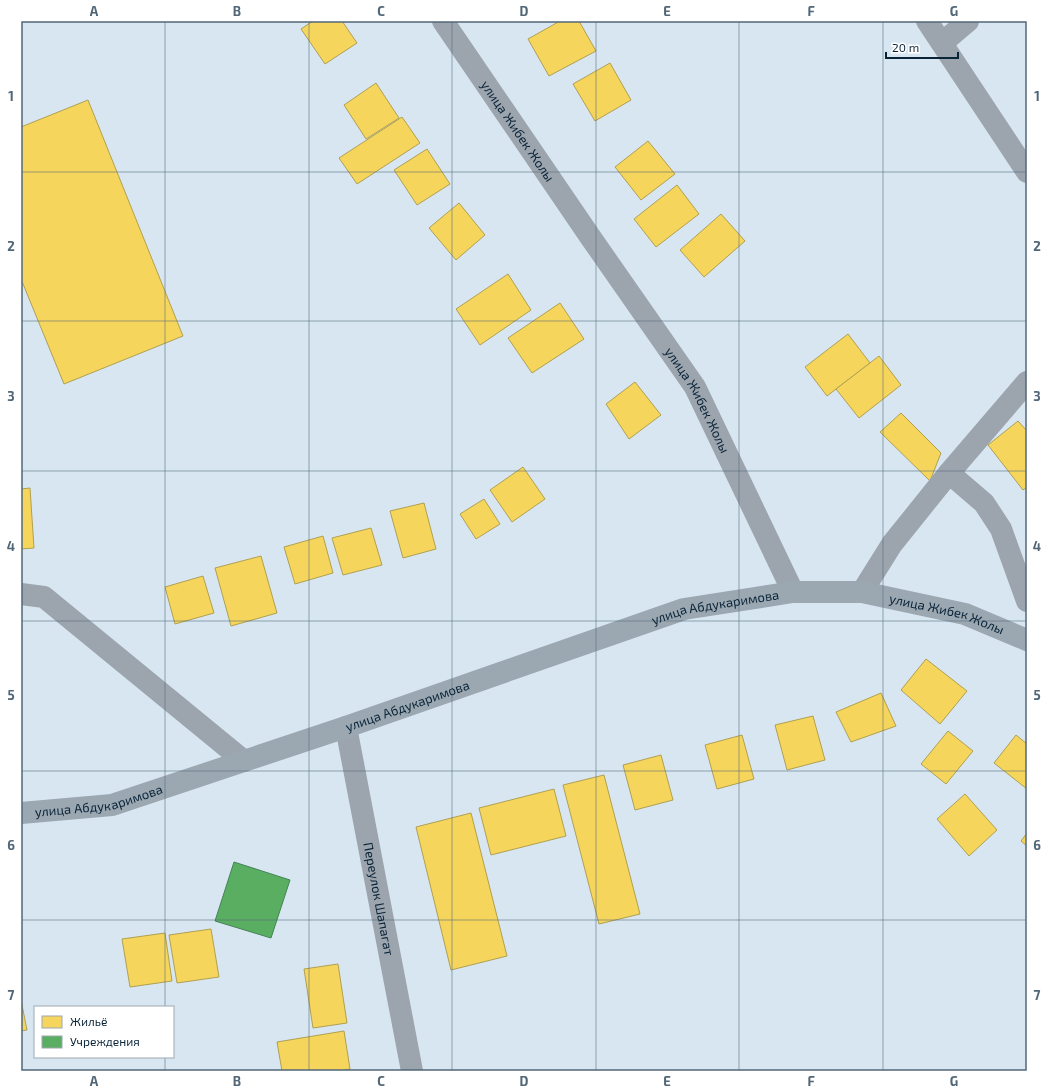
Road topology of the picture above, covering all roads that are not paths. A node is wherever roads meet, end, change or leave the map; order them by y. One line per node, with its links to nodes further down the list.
1 (443, 21): 8 (street, улица Жибек Жолы)
2 (927, 21): 4 (street)
3 (968, 21): 4 (street)
4 (942, 43): 5 (street)
5 (1027, 172)
6 (1027, 382): 7 (street)
7 (950, 473): 9 (street); 11 (street)
8 (793, 592): 9 (main road, улица Жибек Жолы); 13 (main road, улица Абдукаримова)
9 (862, 592): 12 (main road, улица Жибек Жолы)
10 (21, 594): 14 (street)
11 (1027, 601)
12 (1027, 640)
13 (346, 727): 14 (main road, улица Абдукаримова); 16 (street, Переулок Шапагат)
14 (244, 761): 15 (main road, улица Абдукаримова)
15 (21, 813)
16 (412, 1071)

